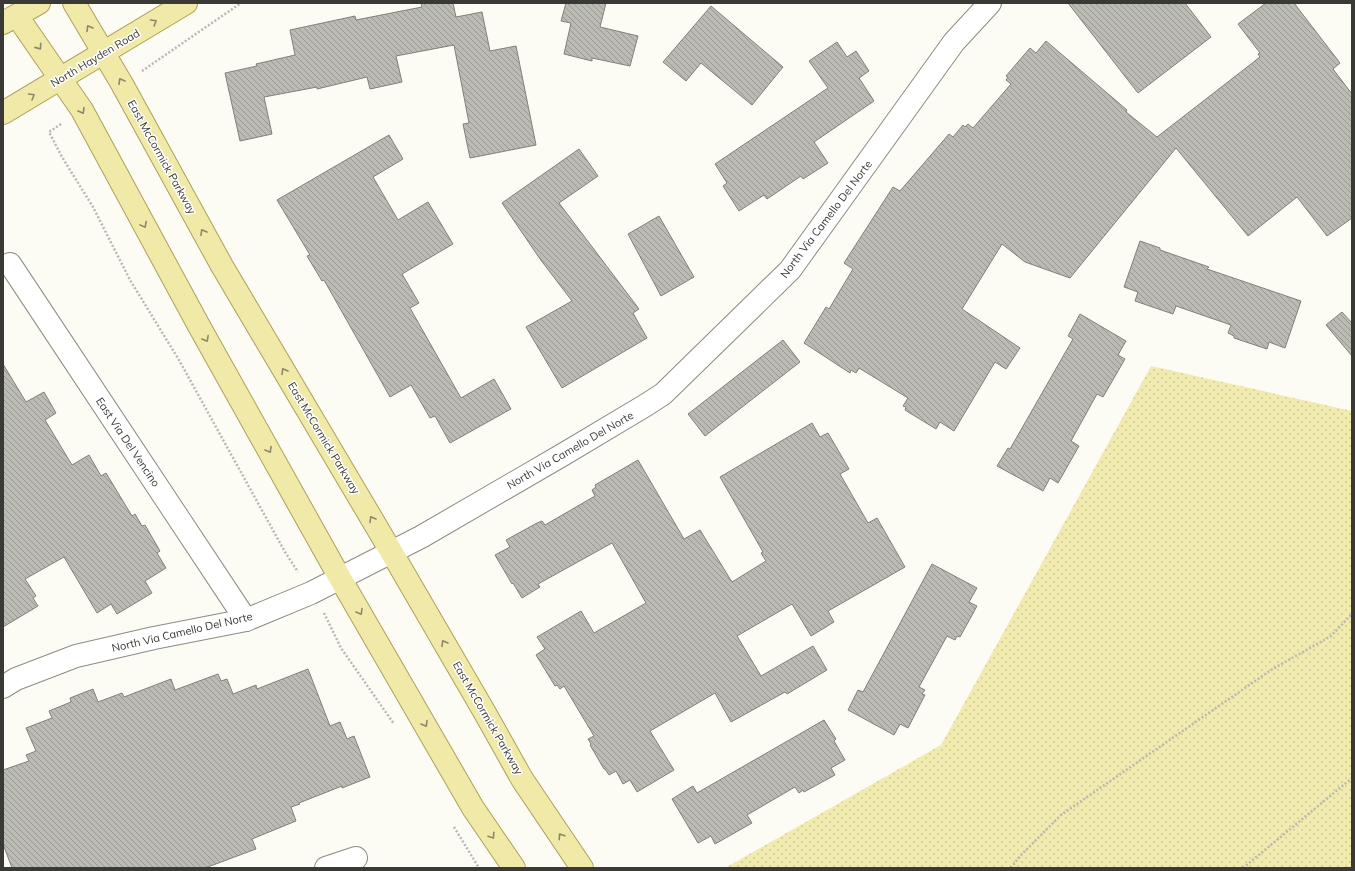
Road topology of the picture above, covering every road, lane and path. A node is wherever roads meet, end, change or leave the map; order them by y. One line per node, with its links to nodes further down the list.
1 (39, 3): 6 (main road)
2 (74, 3): 7 (main road, East McCormick Parkway, one-way to 2)
3 (186, 3): 7 (main road, North Hayden Road, one-way to 3)
4 (241, 3): 8 (path)
5 (990, 3): 13 (street, North Via Camello Del Norte)
6 (10, 14): 9 (main road, one-way to 9)
7 (104, 52): 9 (main road, North Hayden Road); 13 (main road, East McCormick Parkway, one-way to 7)
8 (145, 69)
9 (61, 79): 10 (main road, North Hayden Road, one-way to 9); 15 (main road, one-way to 15)
10 (3, 112)
11 (48, 132): 14 (path)
12 (10, 264): 17 (street, East Via Del Vencino)
13 (392, 553): 15 (street, North Via Camello Del Norte); 27 (main road, East McCormick Parkway, one-way to 13)
14 (296, 569)
15 (340, 578): 17 (street, North Via Camello Del Norte); 26 (main road, one-way to 26)
16 (1352, 614): 28 (path)
17 (246, 620): 19 (street, North Via Camello Del Norte)
18 (329, 621): 20 (path)
19 (3, 686)
20 (397, 729)
21 (1352, 778): 29 (path)
22 (451, 822): 25 (path)
23 (356, 858): 24 (street)
24 (326, 868)
25 (479, 868)
26 (514, 868)
27 (582, 868)
28 (1011, 868)
29 (1243, 868)

